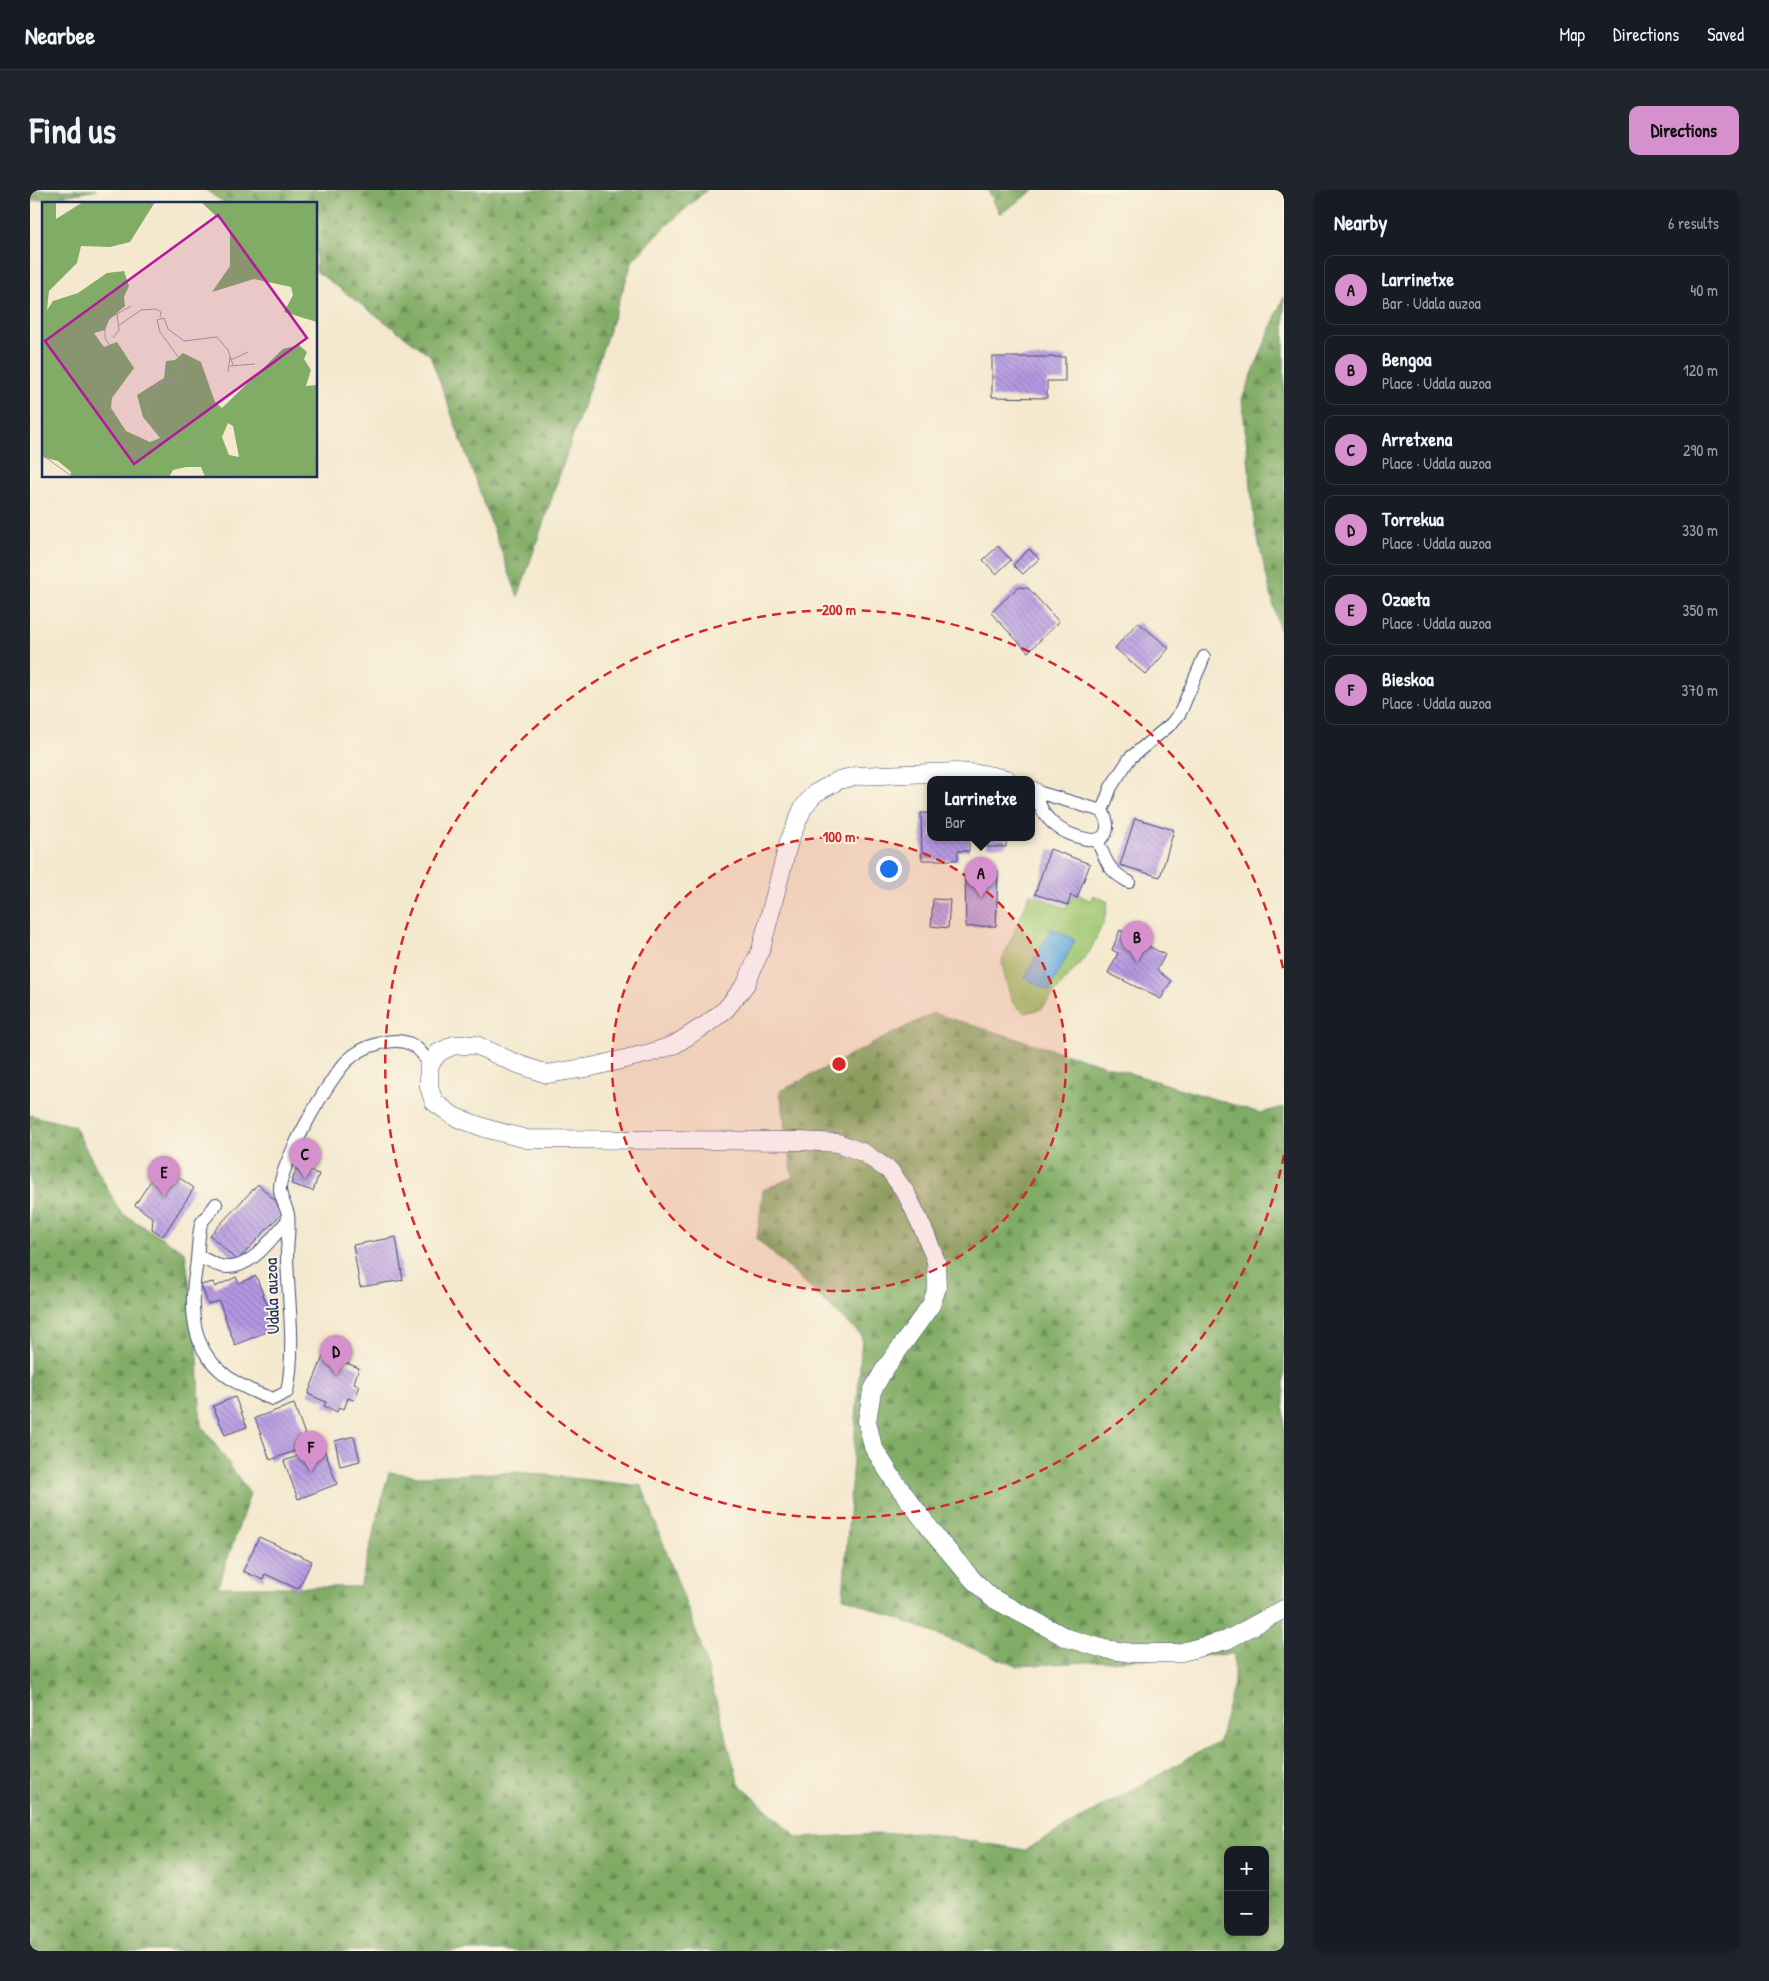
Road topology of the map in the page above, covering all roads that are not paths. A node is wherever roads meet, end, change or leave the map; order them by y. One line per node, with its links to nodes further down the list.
1 (1204, 657): 5 (street)
2 (993, 776): 8 (street)
3 (1035, 791): 5 (street)
4 (1035, 794): 6 (street)
5 (1102, 811): 6 (street)
6 (1097, 840): 7 (street)
7 (1129, 882)
8 (429, 1066): 10 (street, Udala auzoa); 12 (street)
9 (216, 1204): 11 (street, Udala auzoa)
10 (288, 1220): 11 (street); 11 (street, Udala auzoa)
11 (198, 1256)
12 (1284, 1609)

